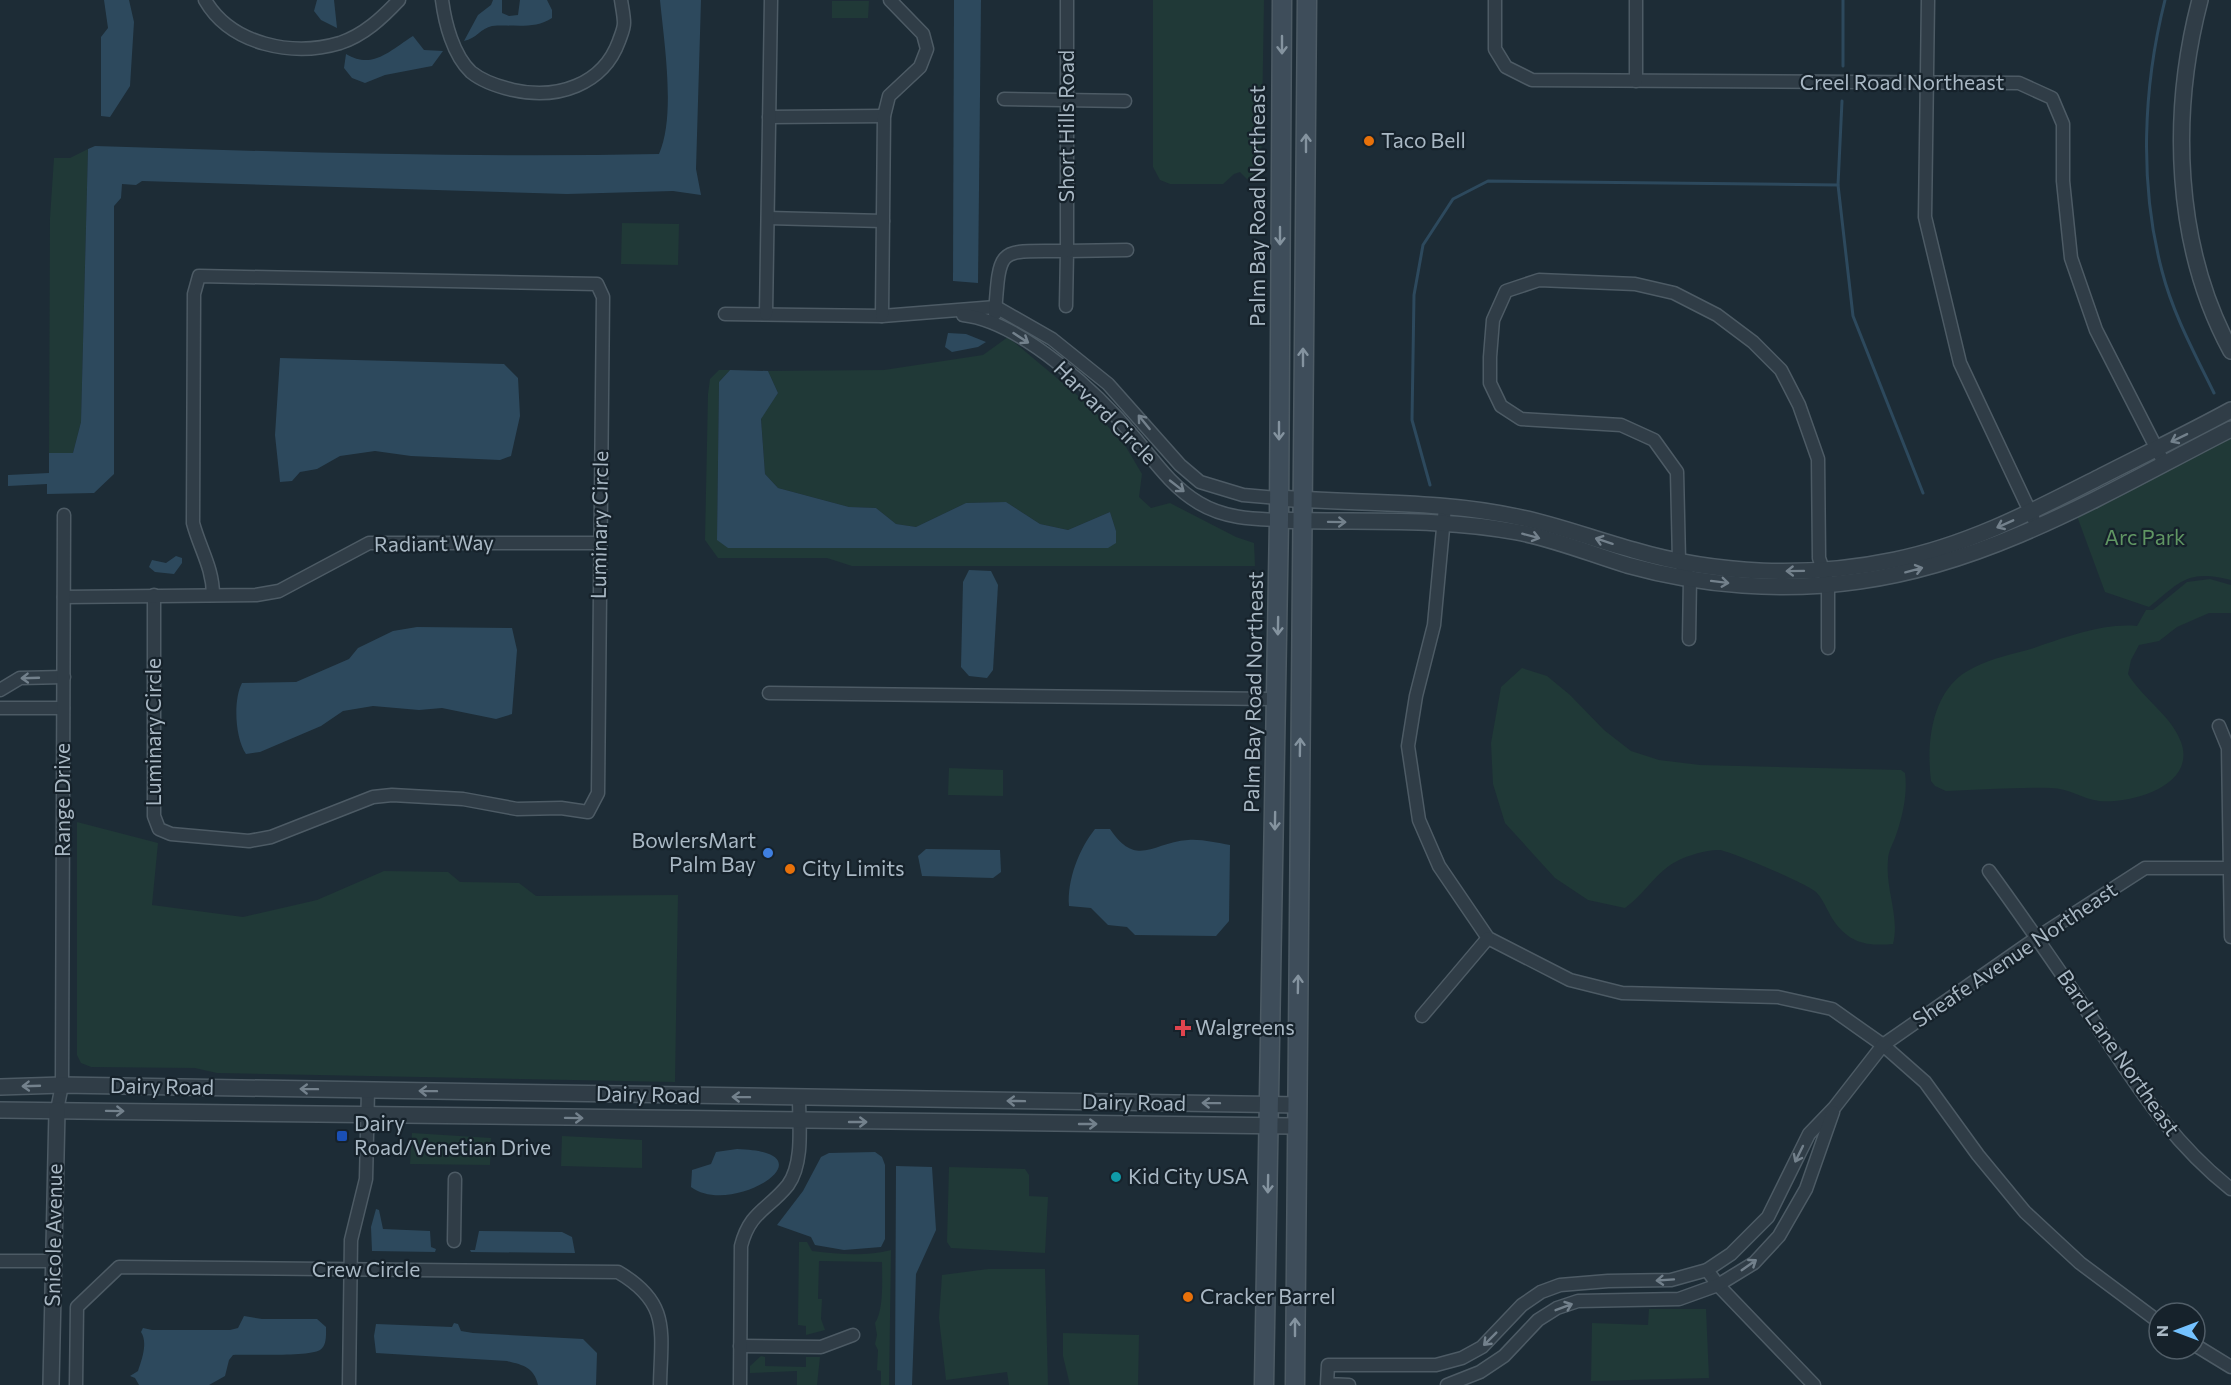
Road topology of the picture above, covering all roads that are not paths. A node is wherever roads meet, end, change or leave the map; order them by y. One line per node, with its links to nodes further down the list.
1 (205, 0): 2 (street)
2 (399, 0)
3 (442, 0): 4 (street)
4 (621, 0)
5 (771, 0): 20 (street)
6 (890, 0): 19 (street)
7 (1067, 0): 17 (street, Short Hills Road)
8 (1282, 0): 21 (main road, Palm Bay Road Northeast, one-way to 21)
9 (1307, 0): 22 (main road, one-way to 9)
10 (1495, 0): 14 (street, Creel Road Northeast)
11 (1636, 0): 14 (street)
12 (1928, 0): 15 (street)
13 (2200, 0): 36 (street)
14 (1636, 81): 15 (street, Creel Road Northeast)
15 (1926, 83): 39 (street, Creel Road Northeast); 46 (street)
16 (1004, 99): 17 (street)
17 (1067, 100): 18 (street); 28 (street, Short Hills Road)
18 (1125, 101)
19 (884, 116): 20 (street); 25 (street)
20 (769, 117): 24 (street)
21 (1281, 156): 22 (main road); 23 (main road, Palm Bay Road Northeast)
22 (1306, 179): 26 (main road)
23 (1281, 190): 26 (main road); 41 (main road, Palm Bay Road Northeast, one-way to 41)
24 (768, 218): 25 (street); 33 (street)
25 (883, 221): 34 (street)
26 (1305, 223): 42 (main road, one-way to 26)
27 (1127, 250): 28 (street)
28 (1067, 251): 29 (street, Short Hills Road); 30 (street)
29 (1066, 306)
30 (996, 307): 31 (street, Harvard Circle); 35 (street); 41 (street, Harvard Circle, one-way to 30)
31 (926, 311): 34 (street, Harvard Circle); 35 (street, Harvard Circle)
32 (725, 314): 33 (street, Harvard Circle)
33 (766, 314): 34 (street, Harvard Circle)
34 (882, 316)
35 (994, 322): 45 (street, Harvard Circle, one-way to 45)
36 (2231, 351)
37 (2231, 410): 39 (street, one-way to 39)
38 (2231, 429): 40 (street)
39 (2156, 449): 40 (street, Creel Road Northeast); 46 (street)
40 (2164, 463): 46 (street)
41 (1279, 498): 42 (street); 45 (main road, Palm Bay Road Northeast)
42 (1302, 499): 43 (street); 47 (main road)
43 (1445, 514): 47 (street, one-way to 43); 49 (street, one-way to 43); 51 (street, one-way to 51); 69 (street)
44 (64, 515): 54 (street, Range Drive)
45 (1279, 520): 47 (street); 60 (main road, Palm Bay Road Northeast, one-way to 60)
46 (2033, 520): 50 (street)
47 (1302, 521): 63 (main road)
48 (599, 543): 52 (street, Luminary Circle); 53 (street, Radiant Way); 53 (street, Luminary Circle)
49 (1679, 561): 50 (street, one-way to 49); 50 (street); 51 (street)
50 (1826, 577): 51 (street, one-way to 50); 56 (street)
51 (1690, 579): 55 (street)
52 (154, 595): 53 (street, Radiant Way); 54 (street, Radiant Way)
53 (213, 595)
54 (64, 597): 57 (street, Range Drive)
55 (1689, 639)
56 (1828, 648)
57 (64, 677): 58 (street, one-way to 58); 62 (street, Range Drive)
58 (0, 690)
59 (769, 693): 60 (street)
60 (1277, 699): 63 (main road); 78 (main road, Palm Bay Road Northeast, one-way to 78)
61 (0, 708): 62 (street)
62 (63, 708): 72 (street, Range Drive)
63 (1300, 721): 79 (main road, one-way to 63)
64 (2219, 726): 65 (street)
65 (2228, 868): 67 (street, Sheafe Avenue Northeast); 68 (street)
66 (1989, 871): 67 (street, Bard Lane Northeast)
67 (2038, 937): 71 (street, Sheafe Avenue Northeast); 90 (street, Bard Lane Northeast)
68 (2231, 937)
69 (1488, 938): 70 (street); 71 (street)
70 (1422, 1016)
71 (1883, 1045): 80 (street, Sheafe Avenue Northeast); 97 (street)
72 (62, 1085): 73 (street, Dairy Road, one-way to 73); 74 (street, Dairy Road, one-way to 72); 82 (street, Snicole Avenue)
73 (0, 1087)
74 (368, 1090): 75 (street, Dairy Road, one-way to 74); 83 (street)
75 (799, 1098): 76 (street, Dairy Road); 84 (street)
76 (915, 1099): 77 (street, Dairy Road); 85 (street)
77 (941, 1100): 78 (street, Dairy Road, one-way to 77); 86 (street)
78 (1270, 1104): 79 (street, Dairy Road); 87 (main road, Palm Bay Road Northeast)
79 (1297, 1106): 88 (main road)
80 (1834, 1108): 95 (street, Sheafe Avenue Northeast, one-way to 95); 96 (street, Sheafe Avenue Northeast, one-way to 80)
81 (0, 1110): 82 (street, Dairy Road)
82 (57, 1110): 83 (street, Dairy Road, one-way to 83); 93 (street, Snicole Avenue)
83 (368, 1115): 84 (street, Dairy Road, one-way to 84); 94 (street)
84 (799, 1122): 85 (street, Dairy Road, one-way to 85); 99 (street)
85 (940, 1123): 86 (street, Dairy Road)
86 (966, 1123): 87 (street, Dairy Road, one-way to 87)
87 (1269, 1125): 88 (street, Dairy Road); 107 (main road, Palm Bay Road Northeast, one-way to 107)
88 (1296, 1126): 108 (main road, one-way to 88)
89 (455, 1179): 91 (street)
90 (2231, 1189)
91 (454, 1241)
92 (0, 1261): 93 (street)
93 (54, 1261): 102 (street, Snicole Avenue)
94 (351, 1270): 103 (street, Crew Circle); 104 (street); 105 (street, Crew Circle)
95 (1707, 1270): 96 (street); 109 (street, Sheafe Avenue Northeast, one-way to 109)
96 (1718, 1285): 110 (street, Sheafe Avenue Northeast, one-way to 96); 111 (street)
97 (2147, 1313)
98 (853, 1335): 99 (street)
99 (740, 1346): 106 (street)
100 (2207, 1352): 101 (street)
101 (2231, 1367)
102 (51, 1385)
103 (76, 1385)
104 (349, 1385)
105 (660, 1385)
106 (740, 1385)
107 (1264, 1385)
108 (1295, 1385)
109 (1349, 1385)
110 (1448, 1385)
111 (1814, 1385)

